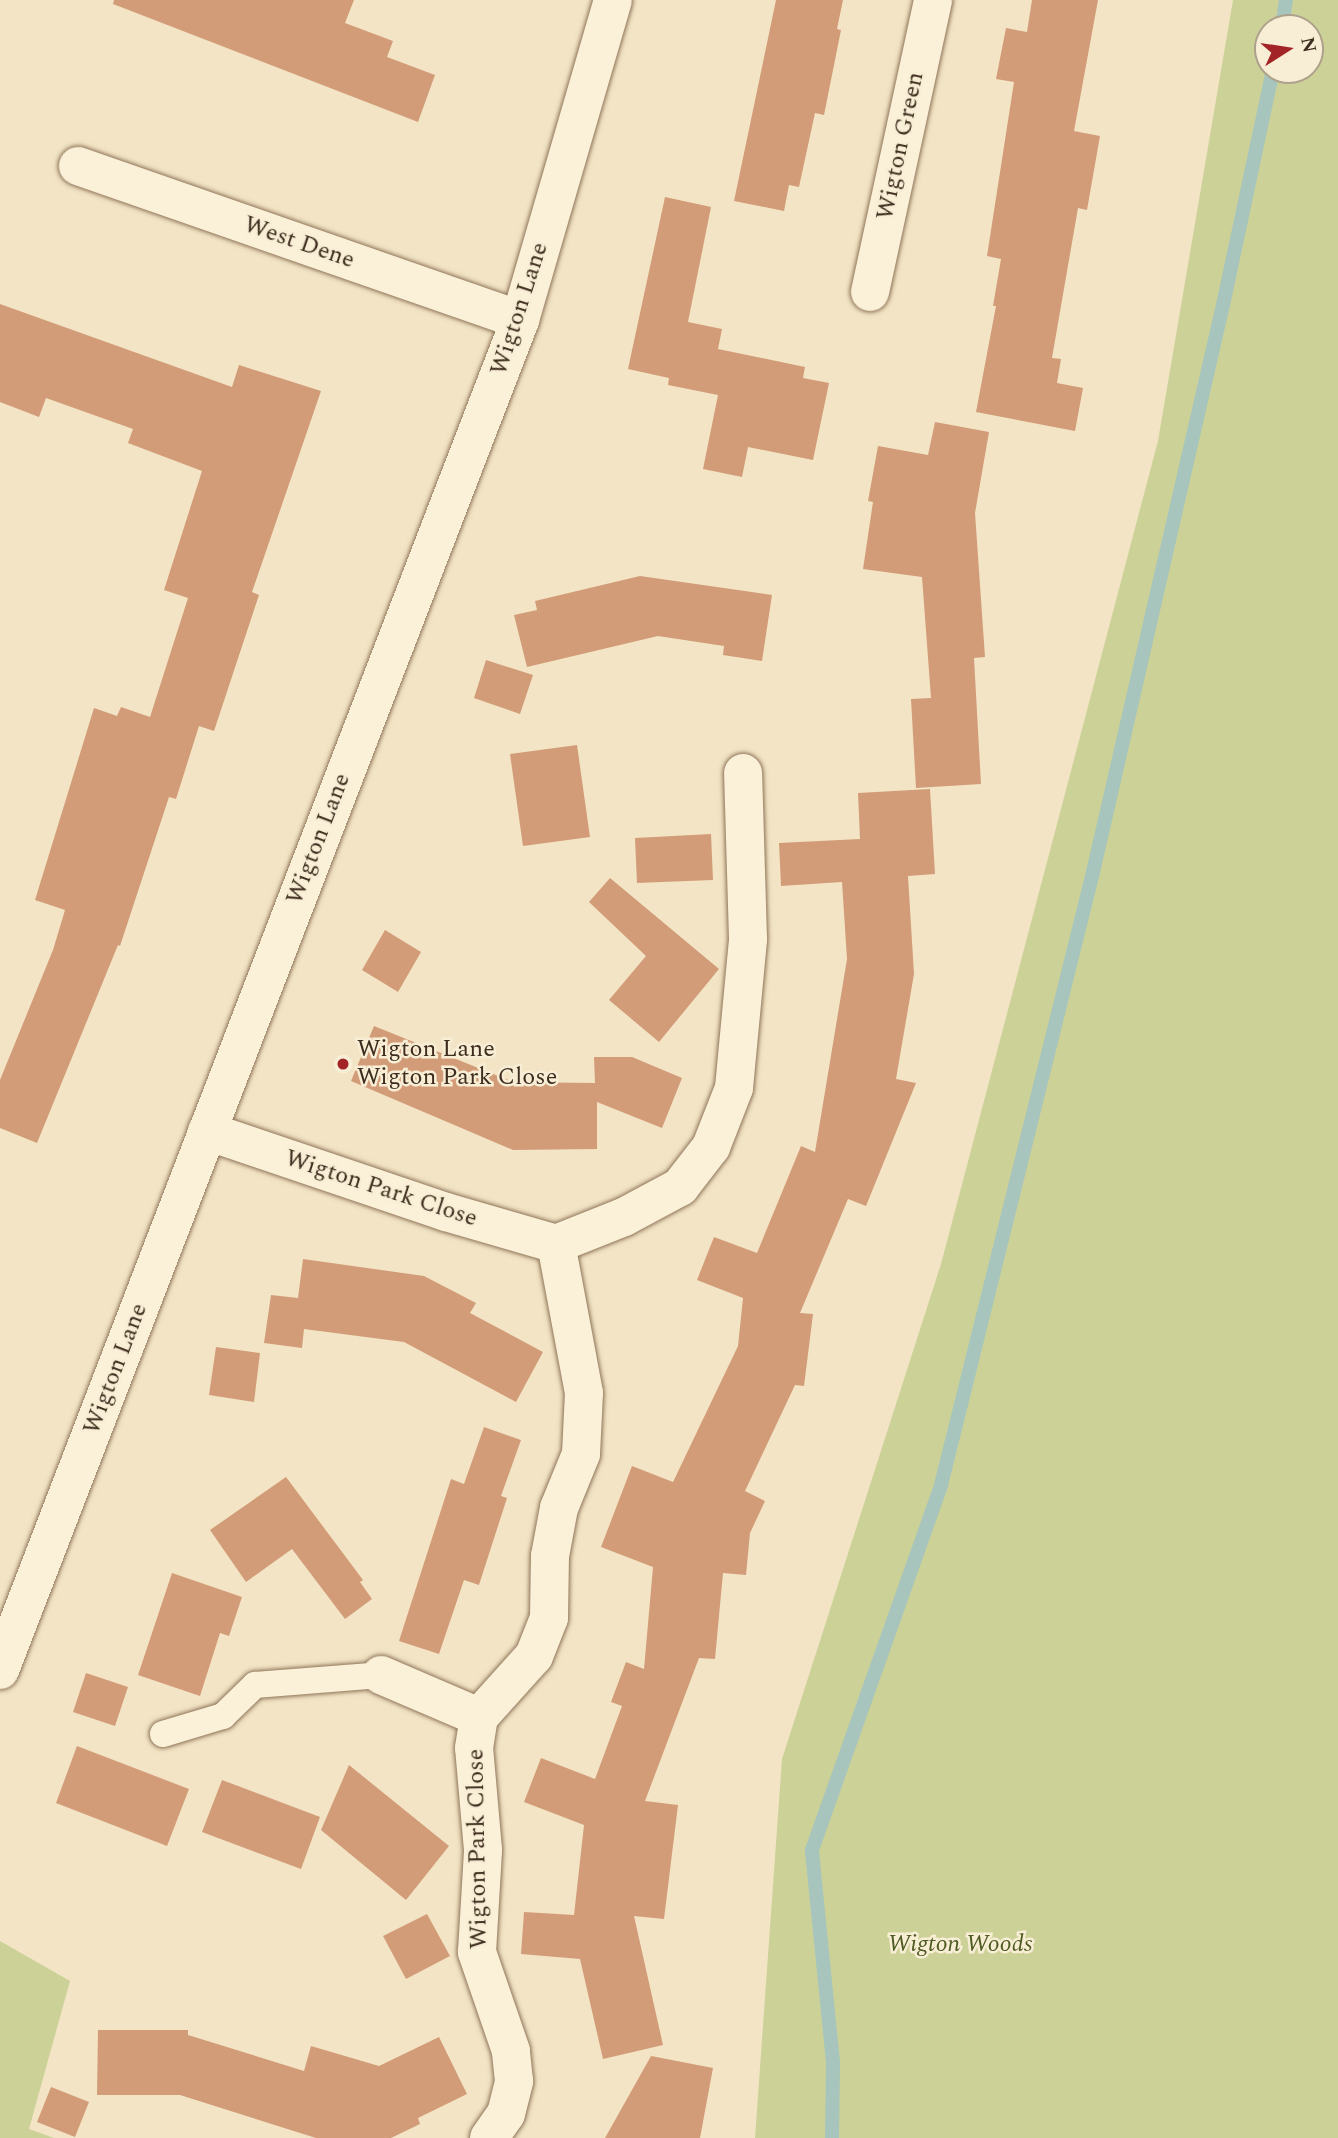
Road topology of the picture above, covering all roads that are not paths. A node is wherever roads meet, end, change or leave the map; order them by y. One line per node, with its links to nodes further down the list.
1 (613, 0): 5 (street, Wigton Lane)
2 (933, 0): 4 (street, Wigton Green)
3 (78, 166): 5 (street, West Dene)
4 (870, 292)
5 (520, 320): 7 (street, Wigton Lane)
6 (743, 773): 8 (street)
7 (207, 1131): 8 (street, Wigton Park Close); 9 (street, Wigton Lane)
8 (556, 1244): 11 (street, Wigton Park Close)
9 (0, 1670)
10 (381, 1675): 11 (street, Wigton Park Close); 12 (lane)
11 (479, 1717): 13 (street, Wigton Park Close)
12 (163, 1734)
13 (489, 2138)

